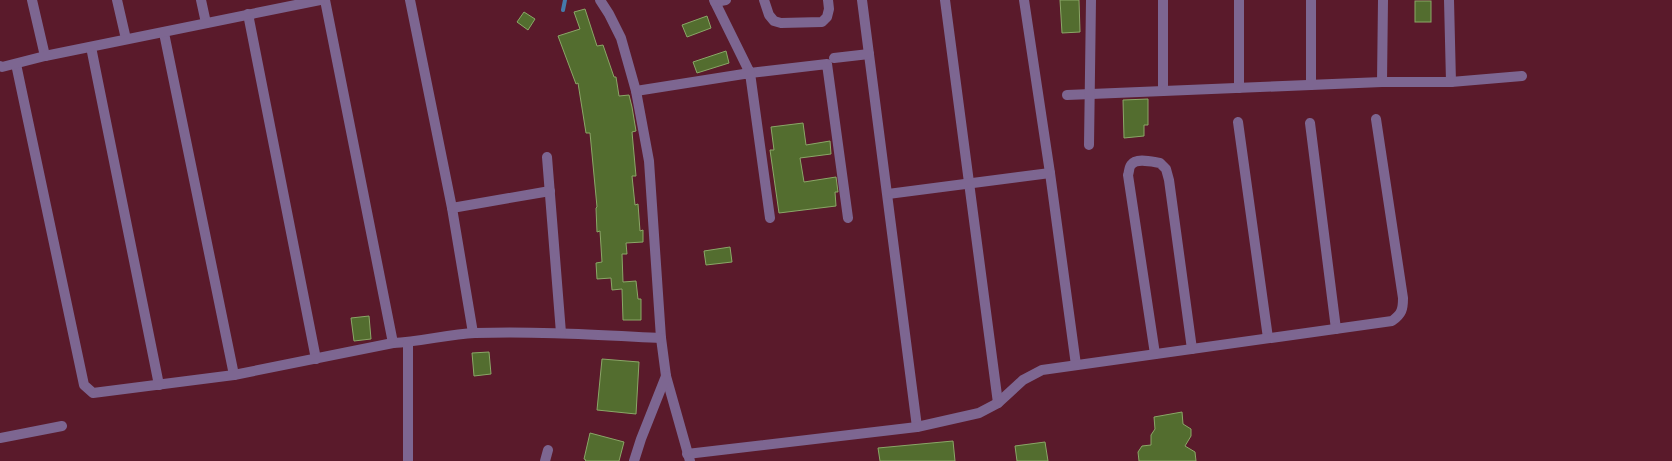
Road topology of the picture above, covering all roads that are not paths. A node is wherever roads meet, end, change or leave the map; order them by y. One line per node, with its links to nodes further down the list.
1 (32, 0): 28 (street)
2 (117, 0): 25 (street)
3 (201, 0): 23 (street)
4 (320, 0): 21 (street)
5 (325, 0): 59 (street)
6 (410, 0): 51 (street)
7 (600, 0): 38 (street)
8 (726, 0): 20 (street)
9 (764, 0): 10 (street)
10 (828, 0)
11 (862, 0): 27 (street)
12 (945, 0): 48 (street)
13 (1024, 0): 47 (street)
14 (1091, 0): 40 (street)
15 (1163, 0): 39 (street)
16 (1239, 0): 37 (street)
17 (1311, 0): 36 (street)
18 (1382, 0): 34 (street)
19 (1449, 0): 35 (street)
20 (714, 1): 32 (street)
21 (282, 3): 22 (street)
22 (248, 14): 23 (street); 63 (street)
23 (206, 23): 24 (street)
24 (164, 33): 25 (street); 65 (street)
25 (126, 39): 26 (street)
26 (91, 47): 28 (street); 67 (street)
27 (869, 54): 29 (street); 50 (street)
28 (45, 56): 30 (street)
29 (834, 58)
30 (16, 64): 31 (street); 67 (street)
31 (0, 66)
32 (750, 73): 38 (street); 52 (street); 53 (street)
33 (1522, 76): 35 (street)
34 (1382, 82): 35 (street); 36 (street)
35 (1452, 82)
36 (1311, 85): 37 (street)
37 (1239, 88): 39 (street)
38 (636, 91): 57 (street)
39 (1163, 91): 40 (street)
40 (1091, 94): 41 (street); 45 (street)
41 (1067, 95)
42 (1376, 119): 54 (street)
43 (1238, 122): 58 (street)
44 (1310, 123): 54 (street)
45 (1089, 145)
46 (546, 157): 49 (street)
47 (1050, 173): 48 (street); 64 (street)
48 (968, 184): 50 (street); 68 (street)
49 (550, 191): 51 (street); 56 (street)
50 (888, 194): 70 (street)
51 (452, 208): 55 (street)
52 (770, 218)
53 (848, 218)
54 (1336, 329): 58 (street)
55 (473, 333): 56 (street); 60 (street)
56 (561, 333): 57 (street)
57 (661, 338): 66 (street)
58 (1268, 338): 61 (street)
59 (393, 343): 60 (street); 63 (street)
60 (408, 343): 74 (street)
61 (1192, 349): 62 (street); 62 (street)
62 (1154, 354): 64 (street)
63 (316, 359): 65 (street)
64 (1076, 365): 68 (street)
65 (234, 375): 67 (street)
66 (666, 376): 73 (street); 76 (street)
67 (159, 385)
68 (998, 403): 70 (street)
69 (62, 426): 71 (street)
70 (917, 427): 73 (street)
71 (0, 438)
72 (548, 450): 75 (street)
73 (689, 457)
74 (408, 461)
75 (545, 461)
76 (634, 461)

